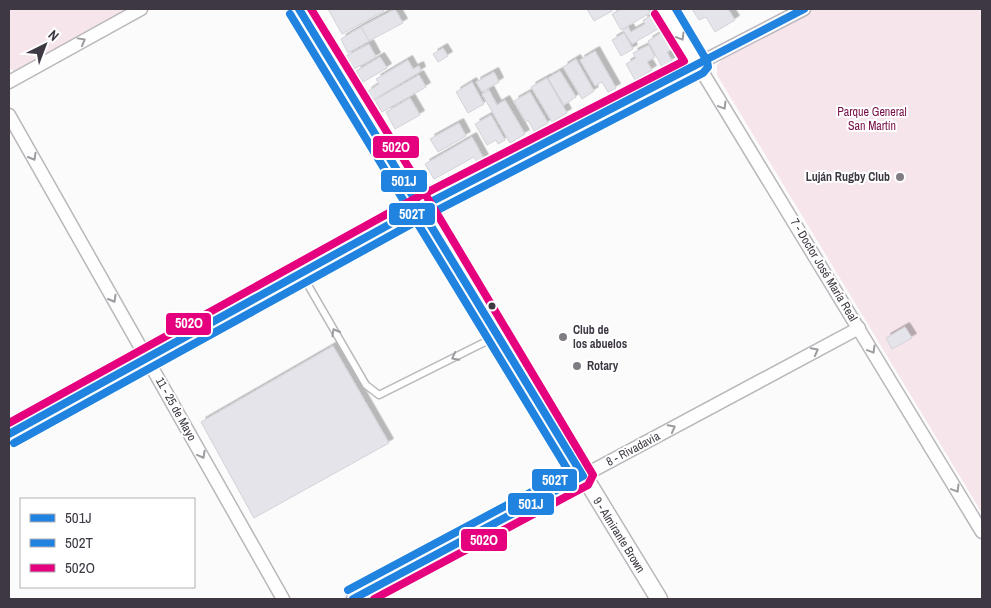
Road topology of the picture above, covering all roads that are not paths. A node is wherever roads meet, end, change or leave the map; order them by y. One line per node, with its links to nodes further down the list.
1 (141, 9): 6 (street, one-way to 1)
2 (299, 9): 8 (street, 9 - Almirante Brown)
3 (664, 9): 5 (street, 7 - Doctor José María Real, one-way to 5)
4 (804, 9): 5 (street)
5 (698, 65): 8 (street); 10 (street, 7 - Doctor José María Real, one-way to 10)
6 (9, 82)
7 (9, 115): 12 (street, 11 - 25 de Mayo, one-way to 12)
8 (421, 207): 9 (street); 11 (street, 9 - Almirante Brown)
9 (301, 272): 11 (lane, one-way to 9); 12 (street)
10 (859, 328): 14 (street, 8 - Rivadavia, one-way to 10); 15 (street, 7 - Doctor José María Real, one-way to 15)
11 (498, 336): 14 (street, 9 - Almirante Brown)
12 (146, 356): 13 (street); 16 (street, 11 - 25 de Mayo, one-way to 16)
13 (9, 434)
14 (583, 476): 17 (street, 8 - Rivadavia); 18 (street, 9 - Almirante Brown)
15 (982, 532)
16 (283, 599)
17 (353, 599)
18 (659, 599)

